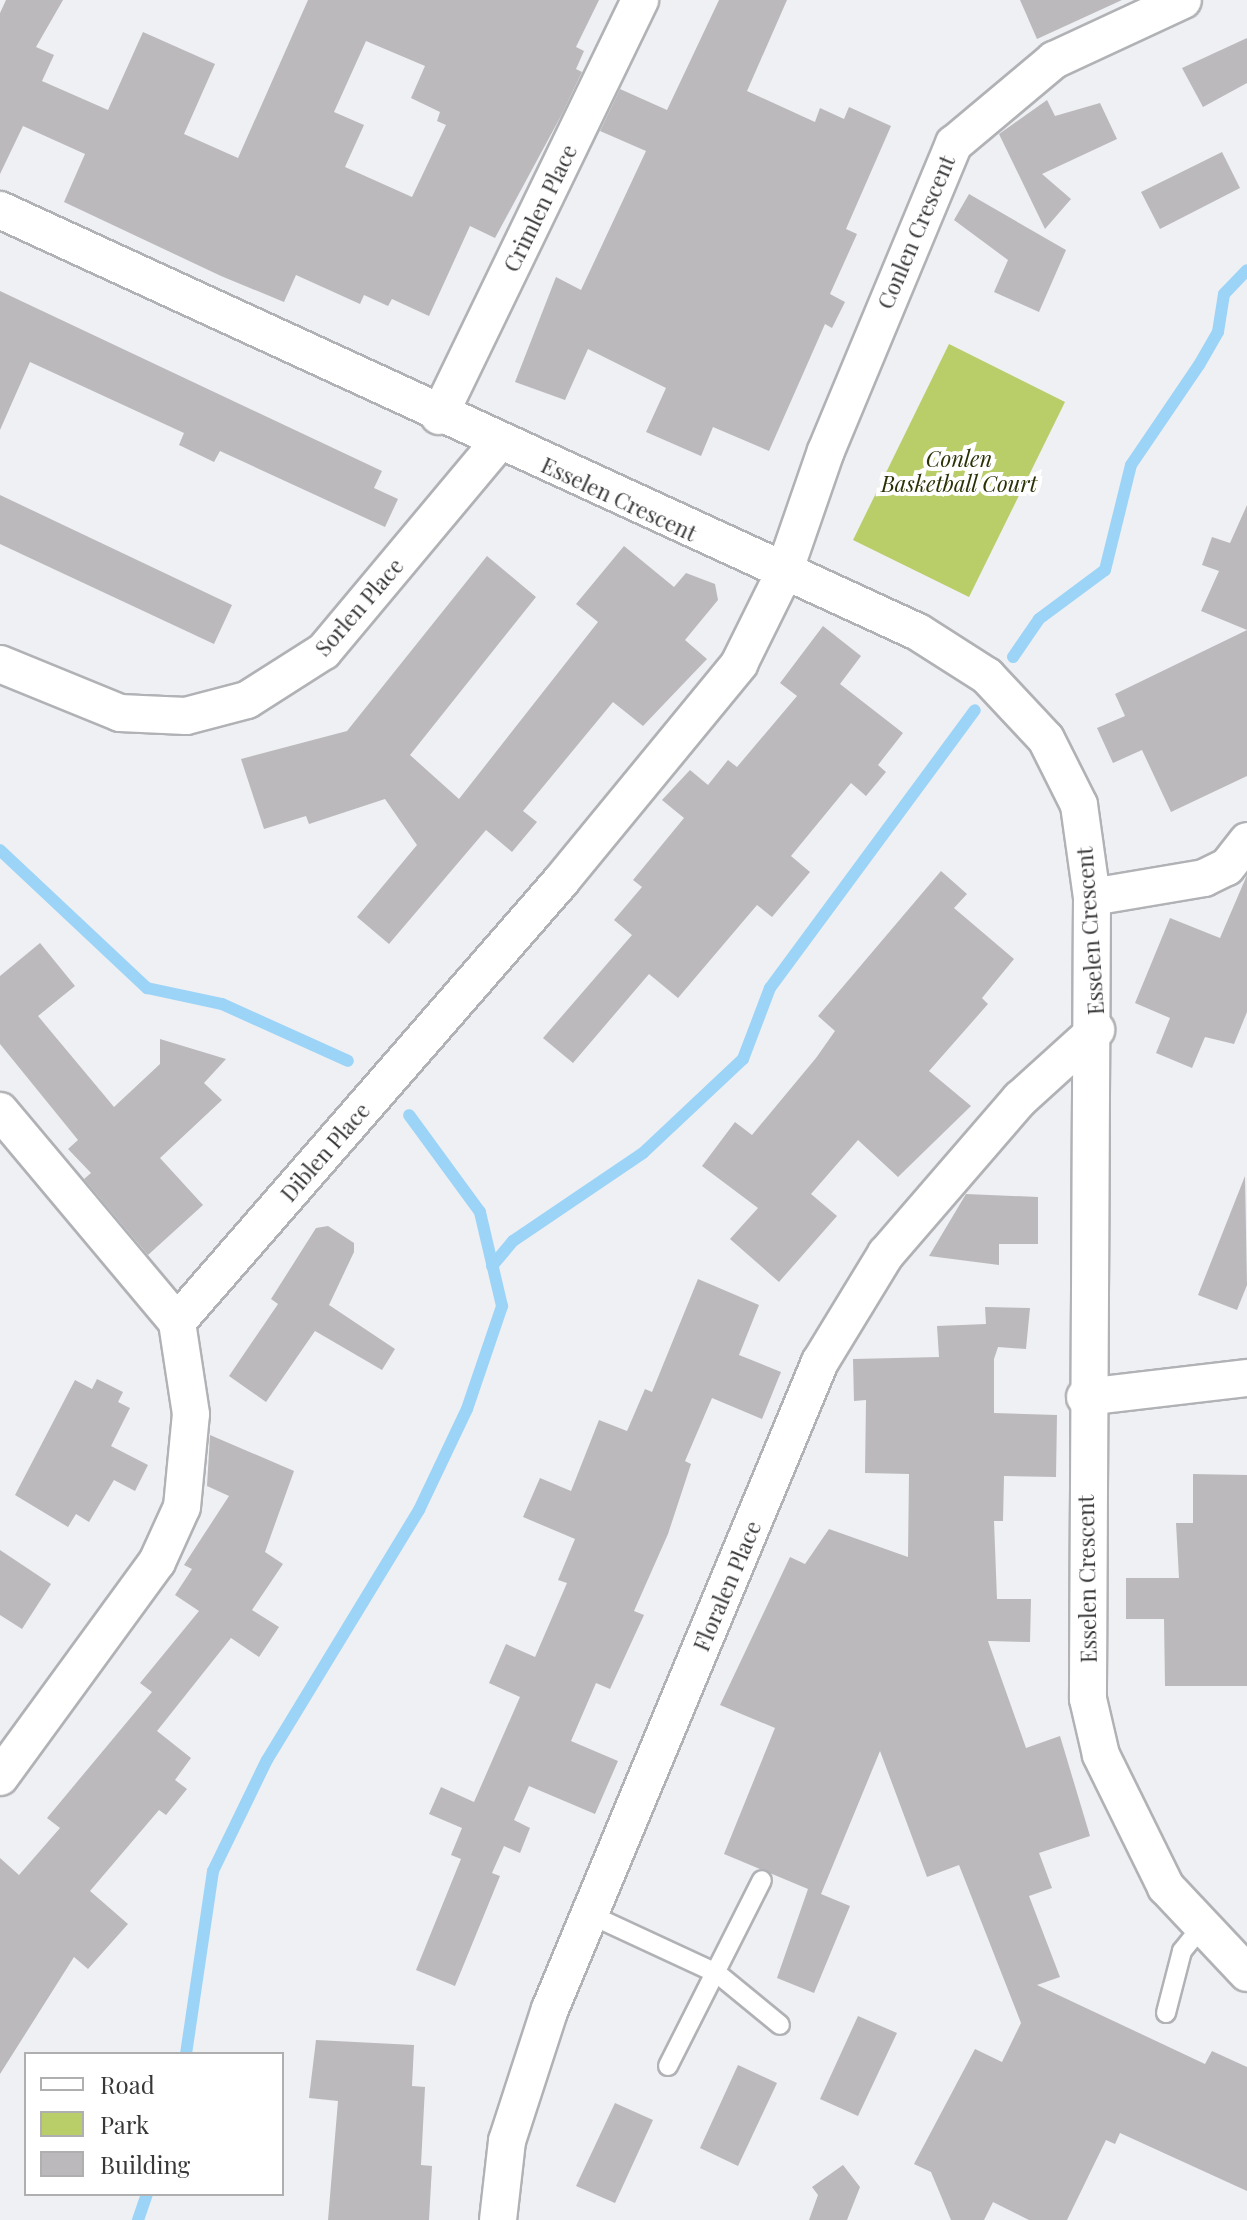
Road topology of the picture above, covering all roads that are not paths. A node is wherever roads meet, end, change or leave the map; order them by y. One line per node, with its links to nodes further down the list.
1 (640, 0): 4 (street, Crimlen Place)
2 (1183, 0): 6 (street, Conlen Crescent)
3 (0, 210): 4 (street, Esselen Crescent)
4 (439, 416): 5 (street, Esselen Crescent)
5 (498, 443): 6 (street, Esselen Crescent); 7 (street, Sorlen Place)
6 (783, 575): 9 (street, Esselen Crescent); 12 (street, Diblen Place)
7 (0, 664)
8 (1247, 841): 9 (street)
9 (1092, 897): 10 (street, Esselen Crescent)
10 (1096, 1030): 14 (street, Esselen Crescent); 17 (street, Floralen Place)
11 (0, 1111): 12 (street)
12 (177, 1322): 15 (street)
13 (1247, 1378): 14 (street)
14 (1085, 1397): 18 (street, Esselen Crescent)
15 (0, 1777)
16 (762, 1880): 20 (lane)
17 (589, 1914): 20 (lane); 24 (street, Floralen Place)
18 (1200, 1929): 19 (street, Esselen Crescent); 21 (lane)
19 (1247, 1973)
20 (718, 1974): 22 (lane); 23 (lane)
21 (1166, 2013)
22 (780, 2025)
23 (668, 2066)
24 (498, 2220)

